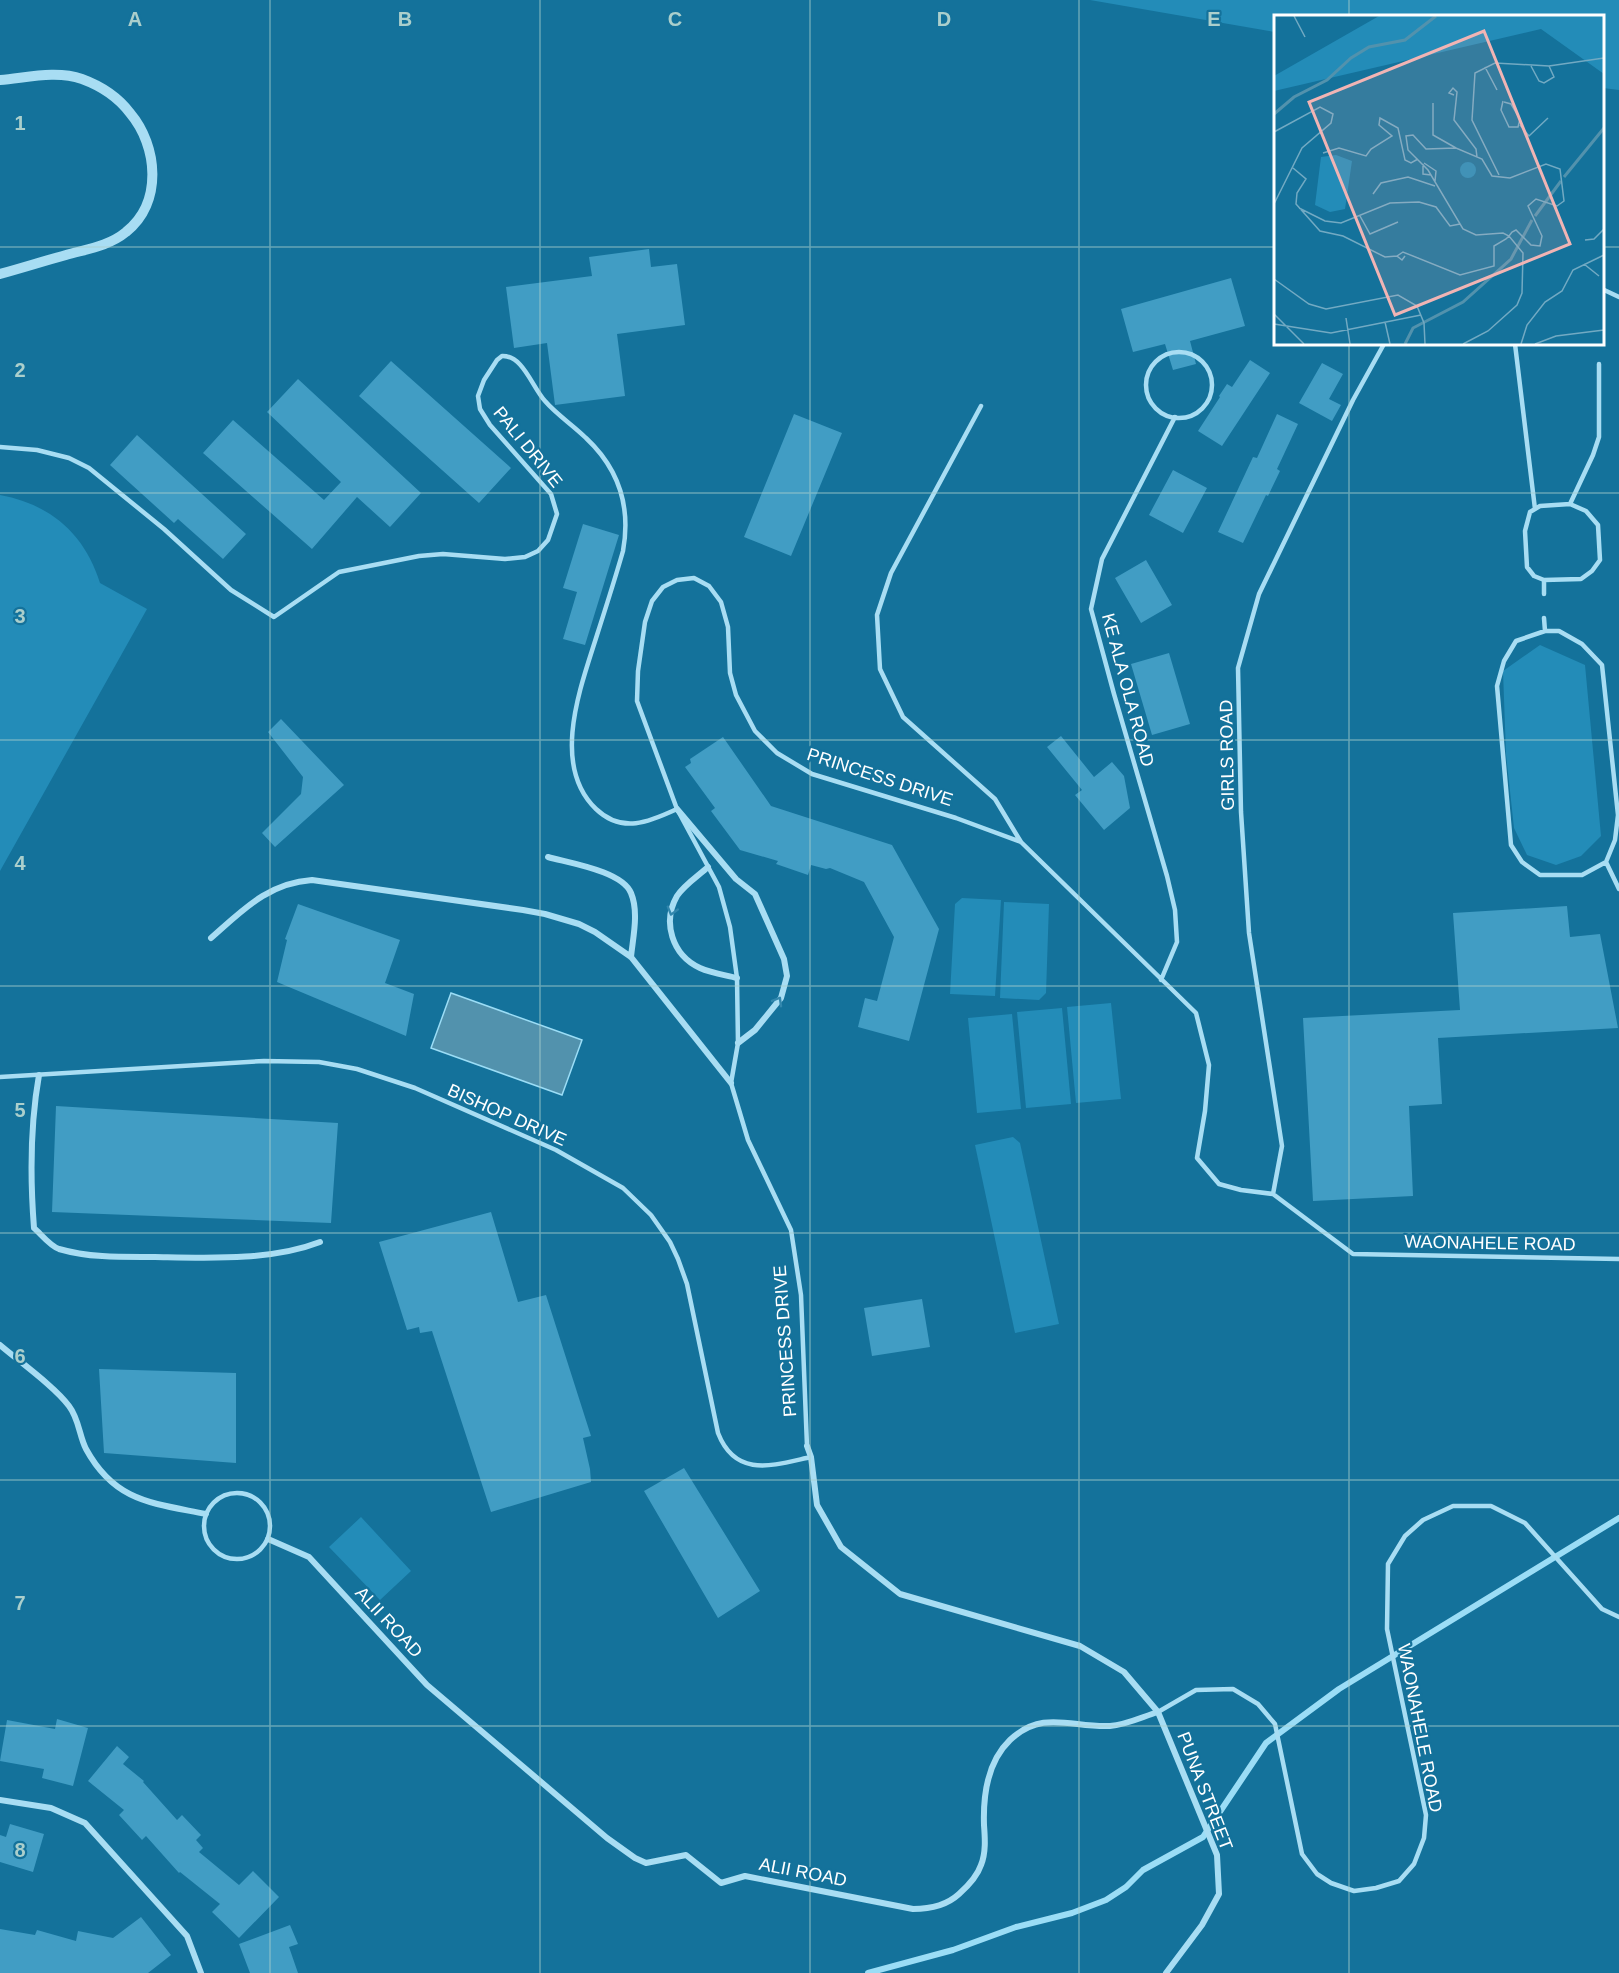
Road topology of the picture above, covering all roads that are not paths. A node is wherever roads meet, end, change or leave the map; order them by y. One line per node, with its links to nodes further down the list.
1 (0, 80): 2 (street)
2 (0, 274)
3 (1604, 290): 4 (lane)
4 (1619, 297)
5 (1383, 345): 31 (lane, GIRLS ROAD)
6 (1515, 345): 12 (lane)
7 (1599, 364): 11 (lane)
8 (981, 406): 18 (lane)
9 (1175, 417): 9 (lane); 26 (lane, KE ALA OLA ROAD)
10 (0, 447): 17 (lane, PALI DRIVE)
11 (1570, 504): 12 (lane); 13 (lane)
12 (1535, 509): 13 (lane)
13 (1544, 580): 14 (lane)
14 (1544, 594)
15 (1544, 618): 16 (lane)
16 (1545, 631): 20 (lane); 20 (lane)
17 (677, 808): 18 (lane, PRINCESS DRIVE); 21 (lane, PRINCESS DRIVE); 27 (street, one-way to 17)
18 (1021, 842): 26 (lane, PRINCESS DRIVE)
19 (548, 857): 24 (street)
20 (1606, 862): 22 (lane)
21 (708, 867): 25 (lane, PRINCESS DRIVE); 25 (street, one-way to 25)
22 (1619, 889)
23 (211, 938): 24 (street)
24 (631, 957): 30 (street)
25 (737, 978): 27 (lane, PRINCESS DRIVE)
26 (1161, 980): 31 (lane, PRINCESS DRIVE)
27 (738, 1043): 30 (lane, PRINCESS DRIVE)
28 (39, 1075): 29 (lane, BISHOP DRIVE); 32 (street); 36 (lane, BISHOP DRIVE)
29 (0, 1077)
30 (731, 1083): 35 (lane, PRINCESS DRIVE)
31 (1273, 1194): 33 (lane, WAONAHELE ROAD)
32 (320, 1242)
33 (1619, 1259)
34 (0, 1345): 37 (street)
35 (807, 1446): 36 (street, PRINCESS DRIVE)
36 (811, 1457): 40 (street, PRINCESS DRIVE)
37 (206, 1514): 38 (lane); 38 (lane)
38 (268, 1539): 40 (street, ALII ROAD)
39 (1619, 1617): 40 (lane, WAONAHELE ROAD)
40 (1158, 1712): 43 (street, PUNA STREET)
41 (0, 1800): 42 (street)
42 (201, 1973)
43 (1166, 1973)

